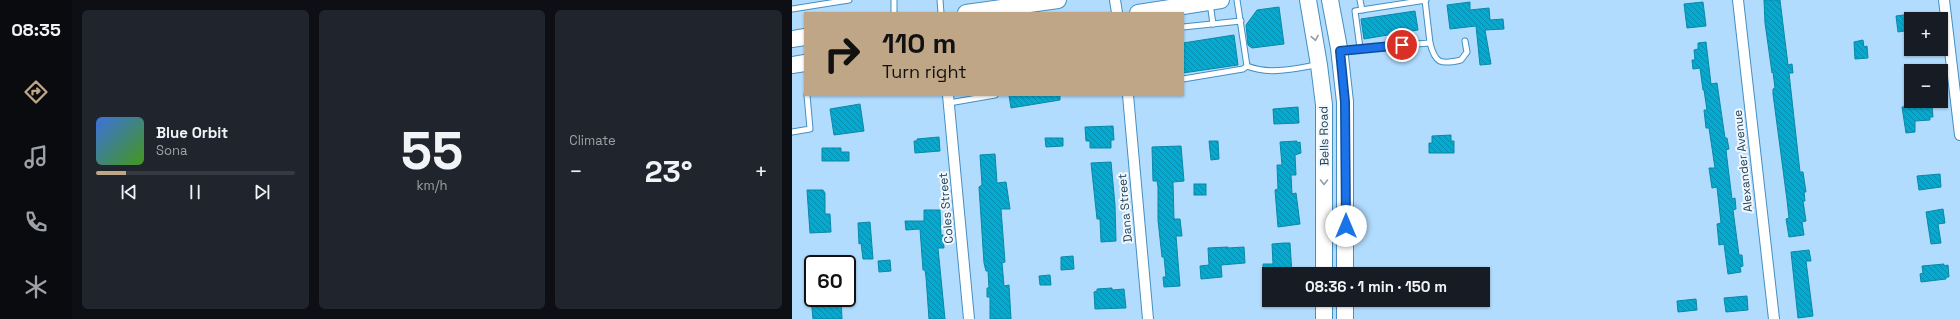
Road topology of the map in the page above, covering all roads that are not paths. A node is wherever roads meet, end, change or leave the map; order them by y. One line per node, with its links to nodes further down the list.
1 (849, 0): 15 (lane)
2 (894, 0): 17 (lane)
3 (940, 0): 18 (lane)
4 (1054, 0): 19 (main road)
5 (1115, 0): 20 (street)
6 (1237, 0): 22 (lane)
7 (1308, 0): 33 (main road, Bells Road, one-way to 33)
8 (1330, 0): 30 (main road, Bells Road)
9 (1360, 0): 16 (lane)
10 (1425, 0): 14 (lane); 28 (lane)
11 (1738, 0): 51 (street, Alexander Avenue)
12 (1944, 0): 41 (street)
13 (1216, 1): 21 (main road); 23 (lane)
14 (1405, 2): 16 (lane)
15 (792, 9)
16 (1362, 10): 29 (lane)
17 (894, 12)
18 (940, 12)
19 (970, 12)
20 (1117, 12)
21 (1144, 12)
22 (1241, 21): 23 (lane); 34 (lane)
23 (1213, 24): 24 (lane)
24 (1184, 28)
25 (804, 37): 26 (main road)
26 (792, 39)
27 (1465, 41): 28 (lane)
28 (1430, 43): 29 (lane)
29 (1360, 48): 30 (lane)
30 (1340, 51): 42 (main road, Bells Road)
31 (804, 63): 32 (main road)
32 (792, 65)
33 (1320, 65): 34 (lane); 42 (main road, Bells Road, one-way to 42)
34 (1247, 66): 35 (lane)
35 (1184, 79)
36 (807, 96): 40 (lane)
37 (984, 96): 39 (lane)
38 (1128, 96): 48 (street, Dana Street)
39 (949, 99): 47 (street, Coles Street)
40 (792, 132)
41 (1960, 135)
42 (1335, 210): 43 (main road, Bells Road); 44 (main road, Bells Road)
43 (1325, 267)
44 (1344, 267)
45 (1324, 307): 49 (main road)
46 (1345, 307): 50 (main road)
47 (969, 319)
48 (1148, 319)
49 (1324, 319)
50 (1345, 319)
51 (1774, 319)

